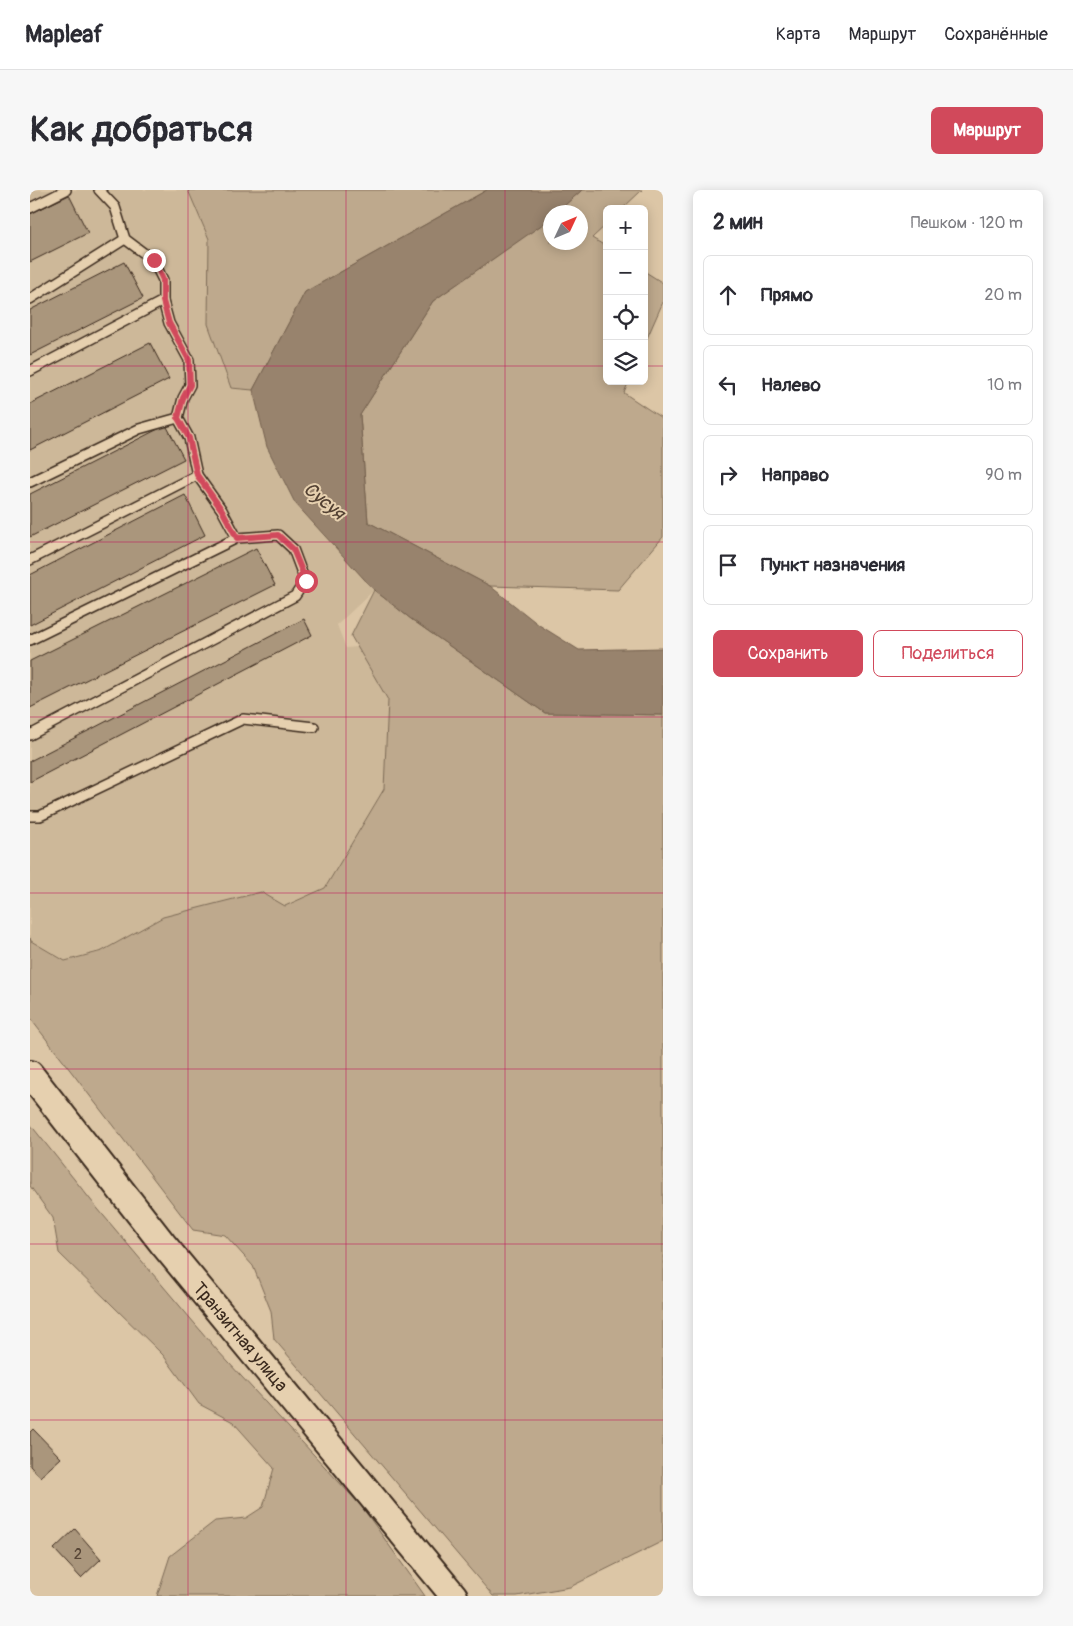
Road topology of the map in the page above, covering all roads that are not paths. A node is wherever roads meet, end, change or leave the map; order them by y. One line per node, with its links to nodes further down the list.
1 (66, 190): 3 (lane)
2 (99, 190): 4 (lane)
3 (30, 208)
4 (125, 238): 5 (lane); 6 (lane)
5 (30, 299)
6 (163, 301): 7 (lane); 8 (lane)
7 (30, 371)
8 (178, 418): 9 (lane); 10 (lane)
9 (197, 475): 11 (lane); 12 (lane)
10 (30, 482)
11 (237, 538): 13 (lane); 15 (lane)
12 (30, 560)
13 (30, 640)
14 (314, 726): 16 (lane)
15 (30, 735)
16 (30, 816)
17 (30, 1074): 18 (main road, Транзитная улица)
18 (454, 1596)

